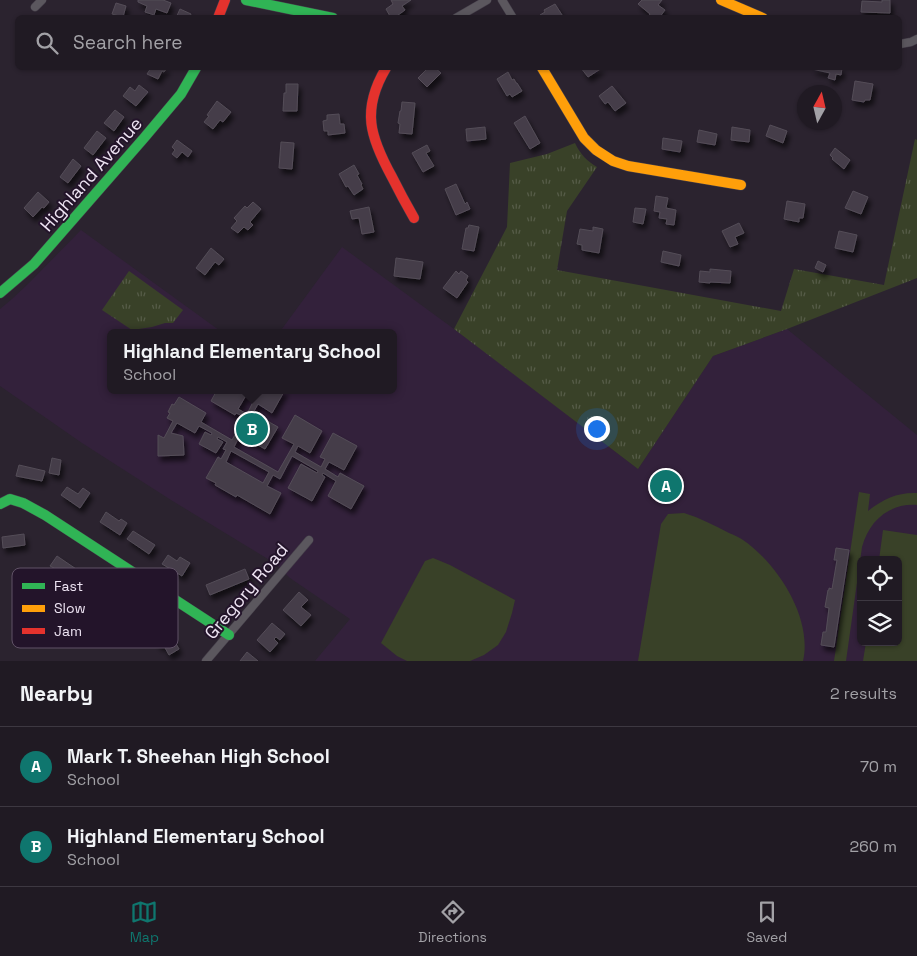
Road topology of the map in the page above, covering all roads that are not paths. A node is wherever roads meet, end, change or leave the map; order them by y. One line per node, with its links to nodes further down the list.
1 (42, 0): 7 (street)
2 (225, 0): 8 (street)
3 (246, 0): 9 (street)
4 (487, 0): 10 (street)
5 (502, 0): 11 (street)
6 (721, 0): 12 (street)
7 (35, 7)
8 (219, 15)
9 (318, 15)
10 (461, 15)
11 (511, 15)
12 (756, 15)
13 (917, 39): 14 (street)
14 (902, 44)
15 (195, 70): 20 (street, Highland Avenue)
16 (384, 70): 19 (street)
17 (543, 70): 18 (street)
18 (742, 186)
19 (414, 218)
20 (0, 292)
21 (0, 504): 23 (street)
22 (309, 540): 25 (street, Gregory Road)
23 (126, 568)
24 (178, 602): 25 (street)
25 (229, 635): 26 (street, Gregory Road)
26 (206, 661)

